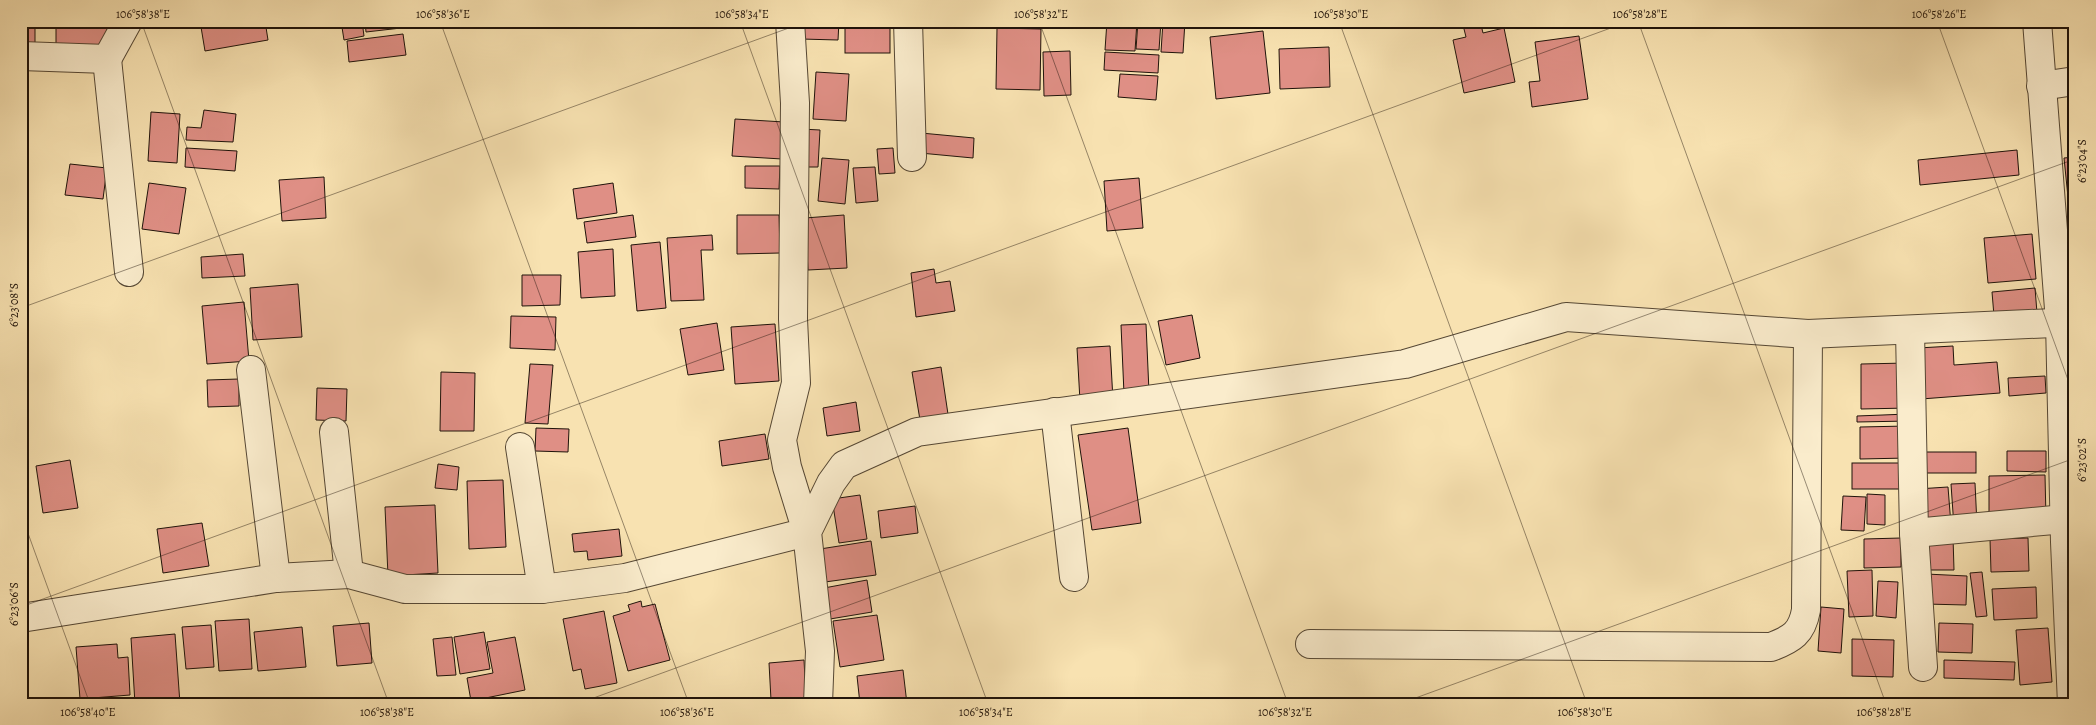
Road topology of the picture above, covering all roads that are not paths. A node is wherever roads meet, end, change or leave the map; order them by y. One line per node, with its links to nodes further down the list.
1 (128, 21): 6 (street)
2 (790, 21): 18 (street)
3 (908, 21): 9 (street)
4 (2036, 21): 8 (street)
5 (21, 56): 6 (street)
6 (107, 58): 10 (street)
7 (2075, 81): 8 (street)
8 (2041, 86): 11 (street)
9 (912, 158)
10 (129, 272)
11 (2068, 322): 12 (street); 20 (street)
12 (1910, 331): 13 (street); 19 (street)
13 (1808, 334): 15 (street); 26 (street)
14 (251, 370): 23 (street)
15 (1055, 412): 18 (street); 22 (street)
16 (334, 432): 21 (street)
17 (520, 447): 24 (street)
18 (807, 532): 24 (street); 28 (street)
19 (1914, 533): 20 (street); 27 (street)
20 (2068, 535): 29 (street)
21 (349, 574): 23 (street); 24 (street)
22 (1074, 577)
23 (276, 578): 25 (street)
24 (542, 589)
25 (21, 618)
26 (1310, 644)
27 (1923, 667)
28 (818, 704)
29 (2072, 704)

